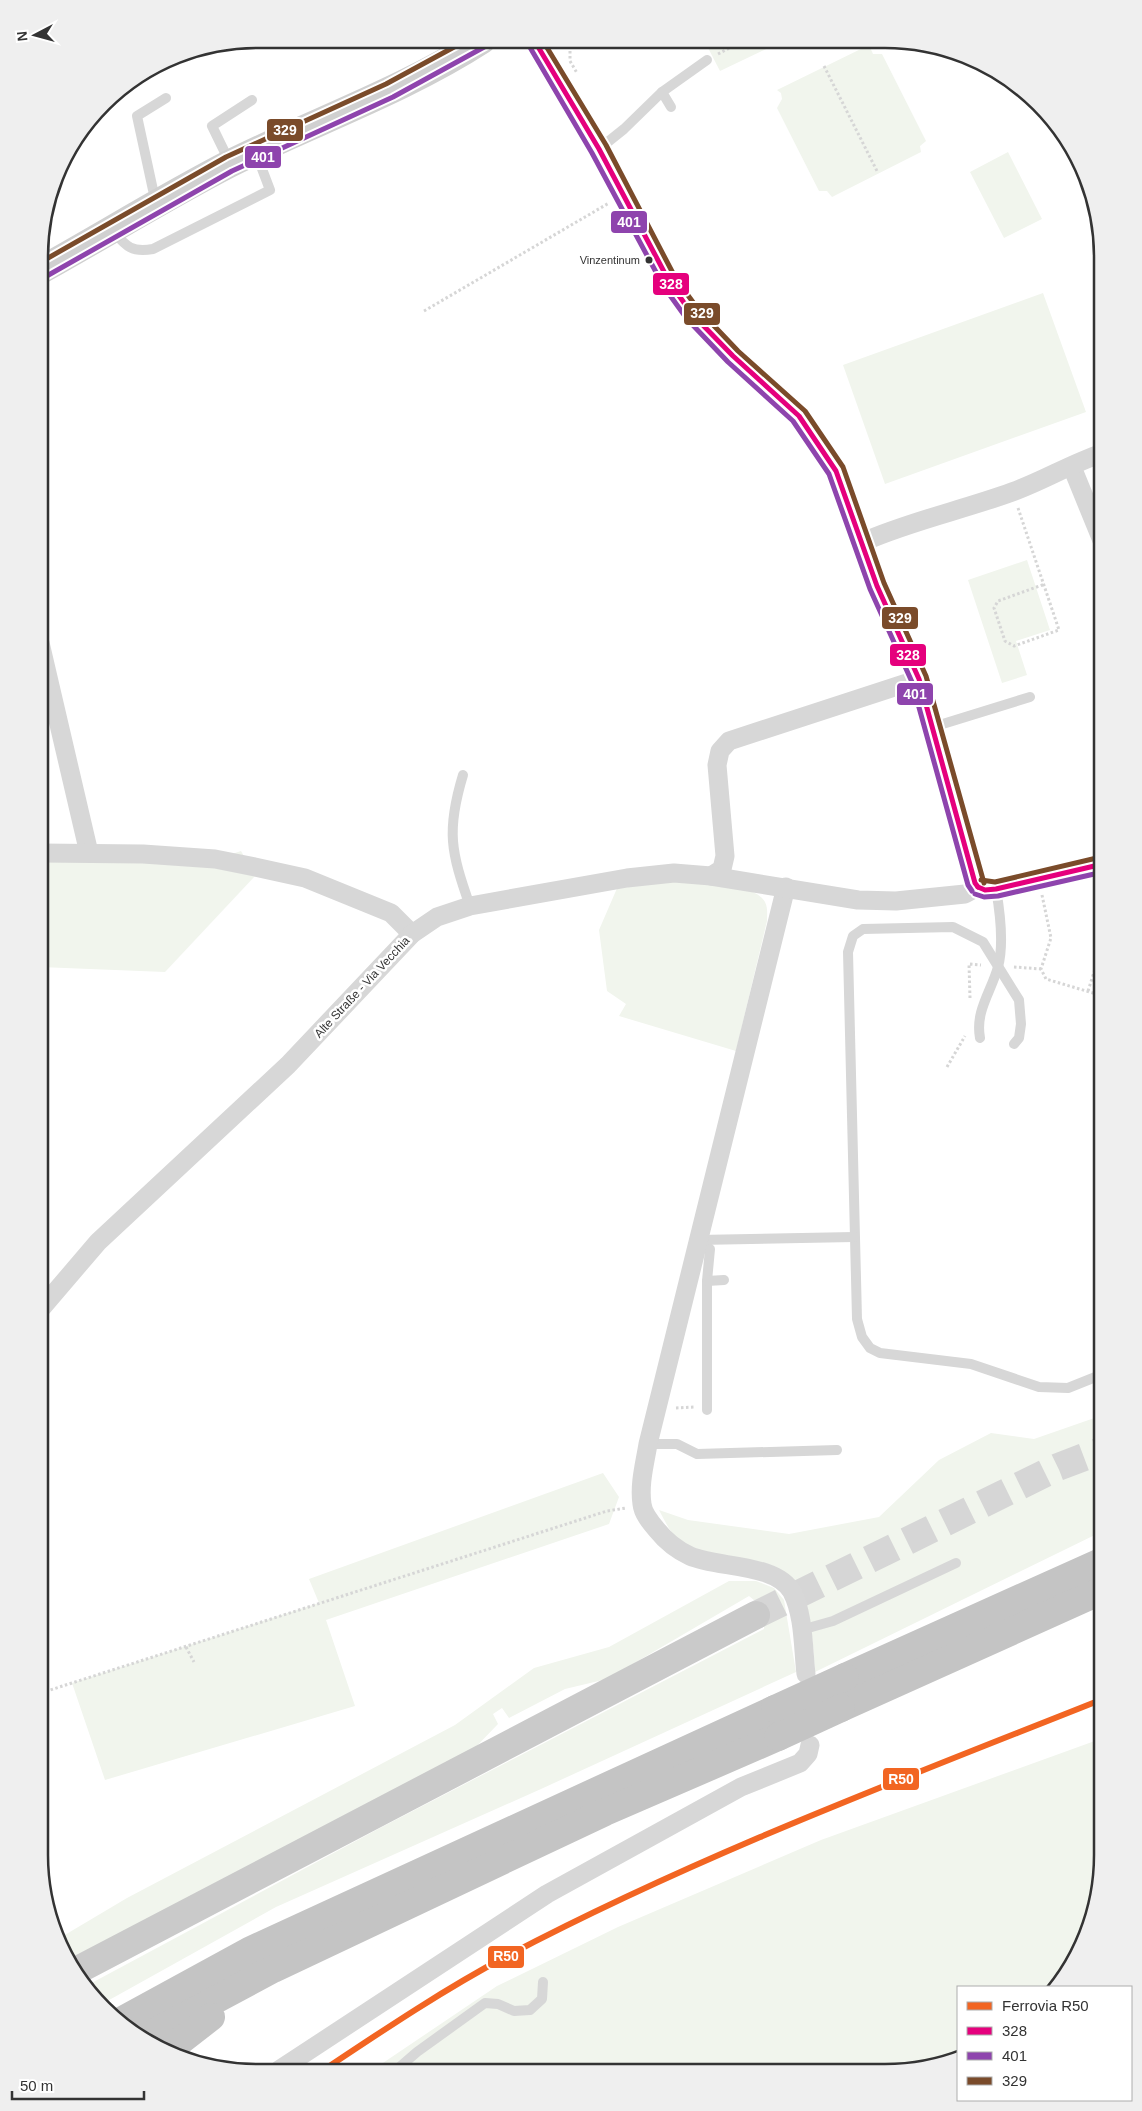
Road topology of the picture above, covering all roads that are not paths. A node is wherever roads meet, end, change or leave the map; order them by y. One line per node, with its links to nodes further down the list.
1 (469, 48): 9 (main road)
2 (539, 48): 8 (street)
3 (707, 60): 4 (lane)
4 (662, 92): 7 (lane); 8 (lane)
5 (166, 98): 11 (lane)
6 (252, 100): 10 (lane)
7 (671, 107)
8 (598, 149): 17 (street)
9 (256, 152): 10 (main road); 12 (lane)
10 (230, 164): 11 (main road)
11 (160, 201): 12 (main road)
12 (112, 230): 13 (main road)
13 (48, 266)
14 (1094, 456): 15 (street)
15 (1072, 467): 16 (street); 17 (street)
16 (1094, 521)
17 (863, 542): 19 (street)
18 (48, 677): 24 (street)
19 (919, 679): 21 (street); 26 (street)
20 (1030, 697): 21 (lane)
21 (933, 727): 28 (street)
22 (463, 775): 29 (lane)
23 (48, 853): 24 (street)
24 (89, 853): 30 (street)
25 (1094, 866): 28 (street, Alte Straße - Via Vecchia)
26 (711, 876): 27 (street, Alte Straße - Via Vecchia); 29 (street, Alte Straße - Via Vecchia)
27 (786, 887): 28 (street, Alte Straße - Via Vecchia); 35 (street)
28 (987, 888): 31 (lane)
29 (470, 906): 30 (street, Alte Straße - Via Vecchia)
30 (412, 934): 38 (street, Alte Straße - Via Vecchia)
31 (999, 966): 32 (lane); 33 (lane); 34 (lane)
32 (980, 1038)
33 (1014, 1044)
34 (854, 1237): 35 (lane); 39 (lane)
35 (698, 1240): 37 (lane); 41 (street)
36 (724, 1280): 37 (lane)
37 (708, 1281): 40 (lane)
38 (48, 1300)
39 (1094, 1378)
40 (708, 1410)
41 (648, 1444): 42 (lane); 47 (street)
42 (837, 1450)
43 (956, 1563): 47 (lane)
44 (1094, 1564): 53 (highway, bridge)
45 (1094, 1594): 51 (highway, bridge)
46 (756, 1615): 50 (main road)
47 (801, 1630): 48 (street)
48 (806, 1674)
49 (810, 1744): 56 (street)
50 (82, 1968)
51 (274, 1969): 54 (highway); 55 (highway)
52 (543, 1982): 57 (lane)
53 (126, 2018)
54 (151, 2034)
55 (173, 2046)
56 (289, 2064)
57 (403, 2064)

